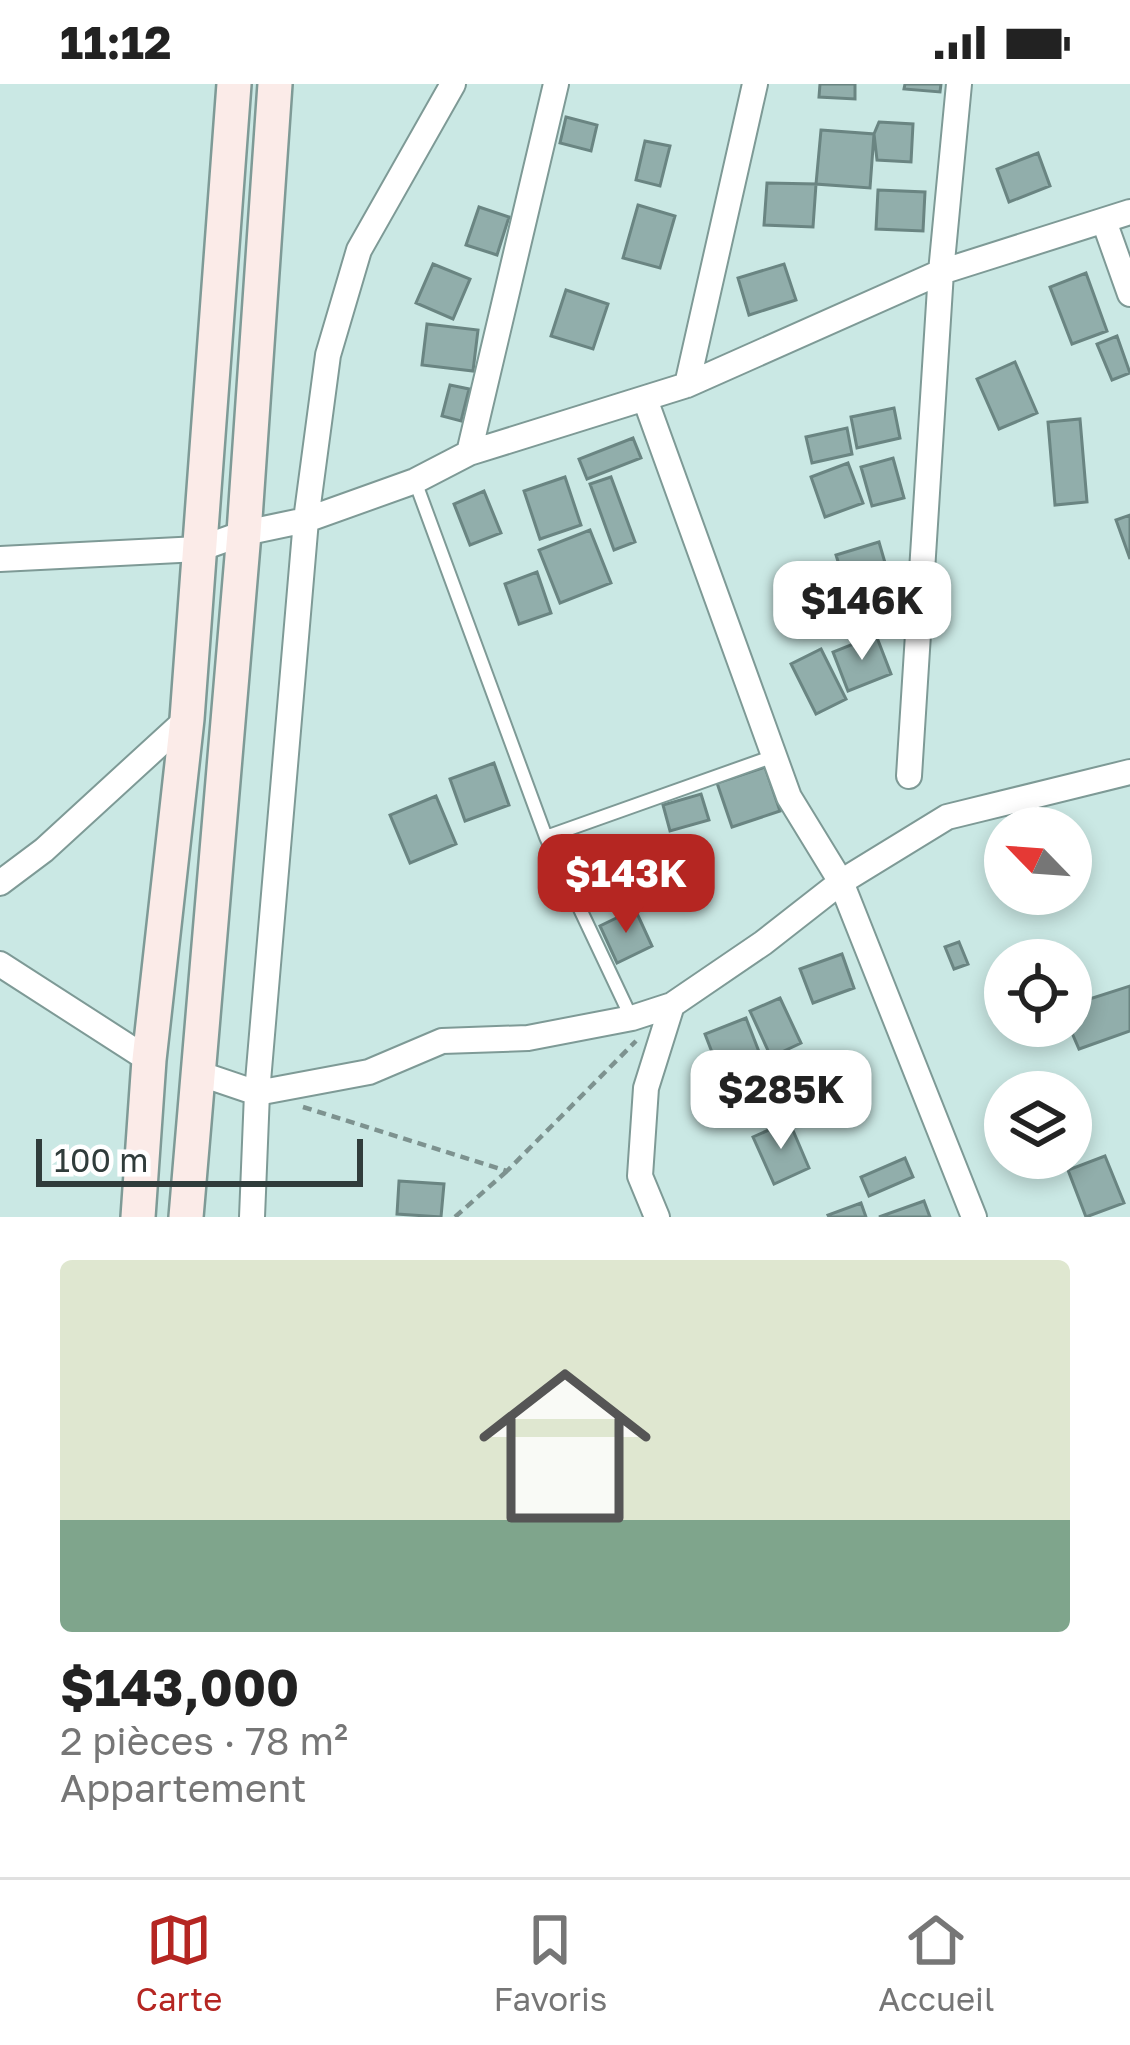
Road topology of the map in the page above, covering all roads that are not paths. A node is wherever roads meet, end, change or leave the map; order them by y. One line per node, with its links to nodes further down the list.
1 (234, 84): 17 (main road)
2 (275, 84): 16 (main road)
3 (453, 84): 15 (street)
4 (556, 84): 13 (street)
5 (755, 84): 11 (street)
6 (959, 84): 9 (street)
7 (1130, 212): 8 (street)
8 (1104, 221): 9 (street); 10 (street)
9 (940, 272): 11 (street); 22 (street)
10 (1130, 295)
11 (687, 385): 12 (street)
12 (645, 399): 13 (street); 20 (street)
13 (469, 453): 14 (street)
14 (415, 481): 15 (street); 23 (lane)
15 (306, 520): 16 (street); 31 (street)
16 (244, 533): 17 (street); 30 (main road)
17 (199, 549): 18 (street); 19 (main road)
18 (0, 559)
19 (187, 719): 25 (street); 29 (main road)
20 (774, 756): 23 (lane); 24 (street)
21 (1130, 772): 24 (street)
22 (909, 776)
23 (546, 837): 28 (lane)
24 (841, 882): 27 (street); 36 (street)
25 (0, 883)
26 (0, 964): 29 (street)
27 (672, 1005): 28 (street); 35 (street)
28 (635, 1028): 31 (street)
29 (149, 1060): 32 (main road)
30 (198, 1073): 31 (street); 33 (main road)
31 (257, 1093): 34 (street)
32 (138, 1217)
33 (186, 1217)
34 (252, 1217)
35 (657, 1217)
36 (974, 1217)

